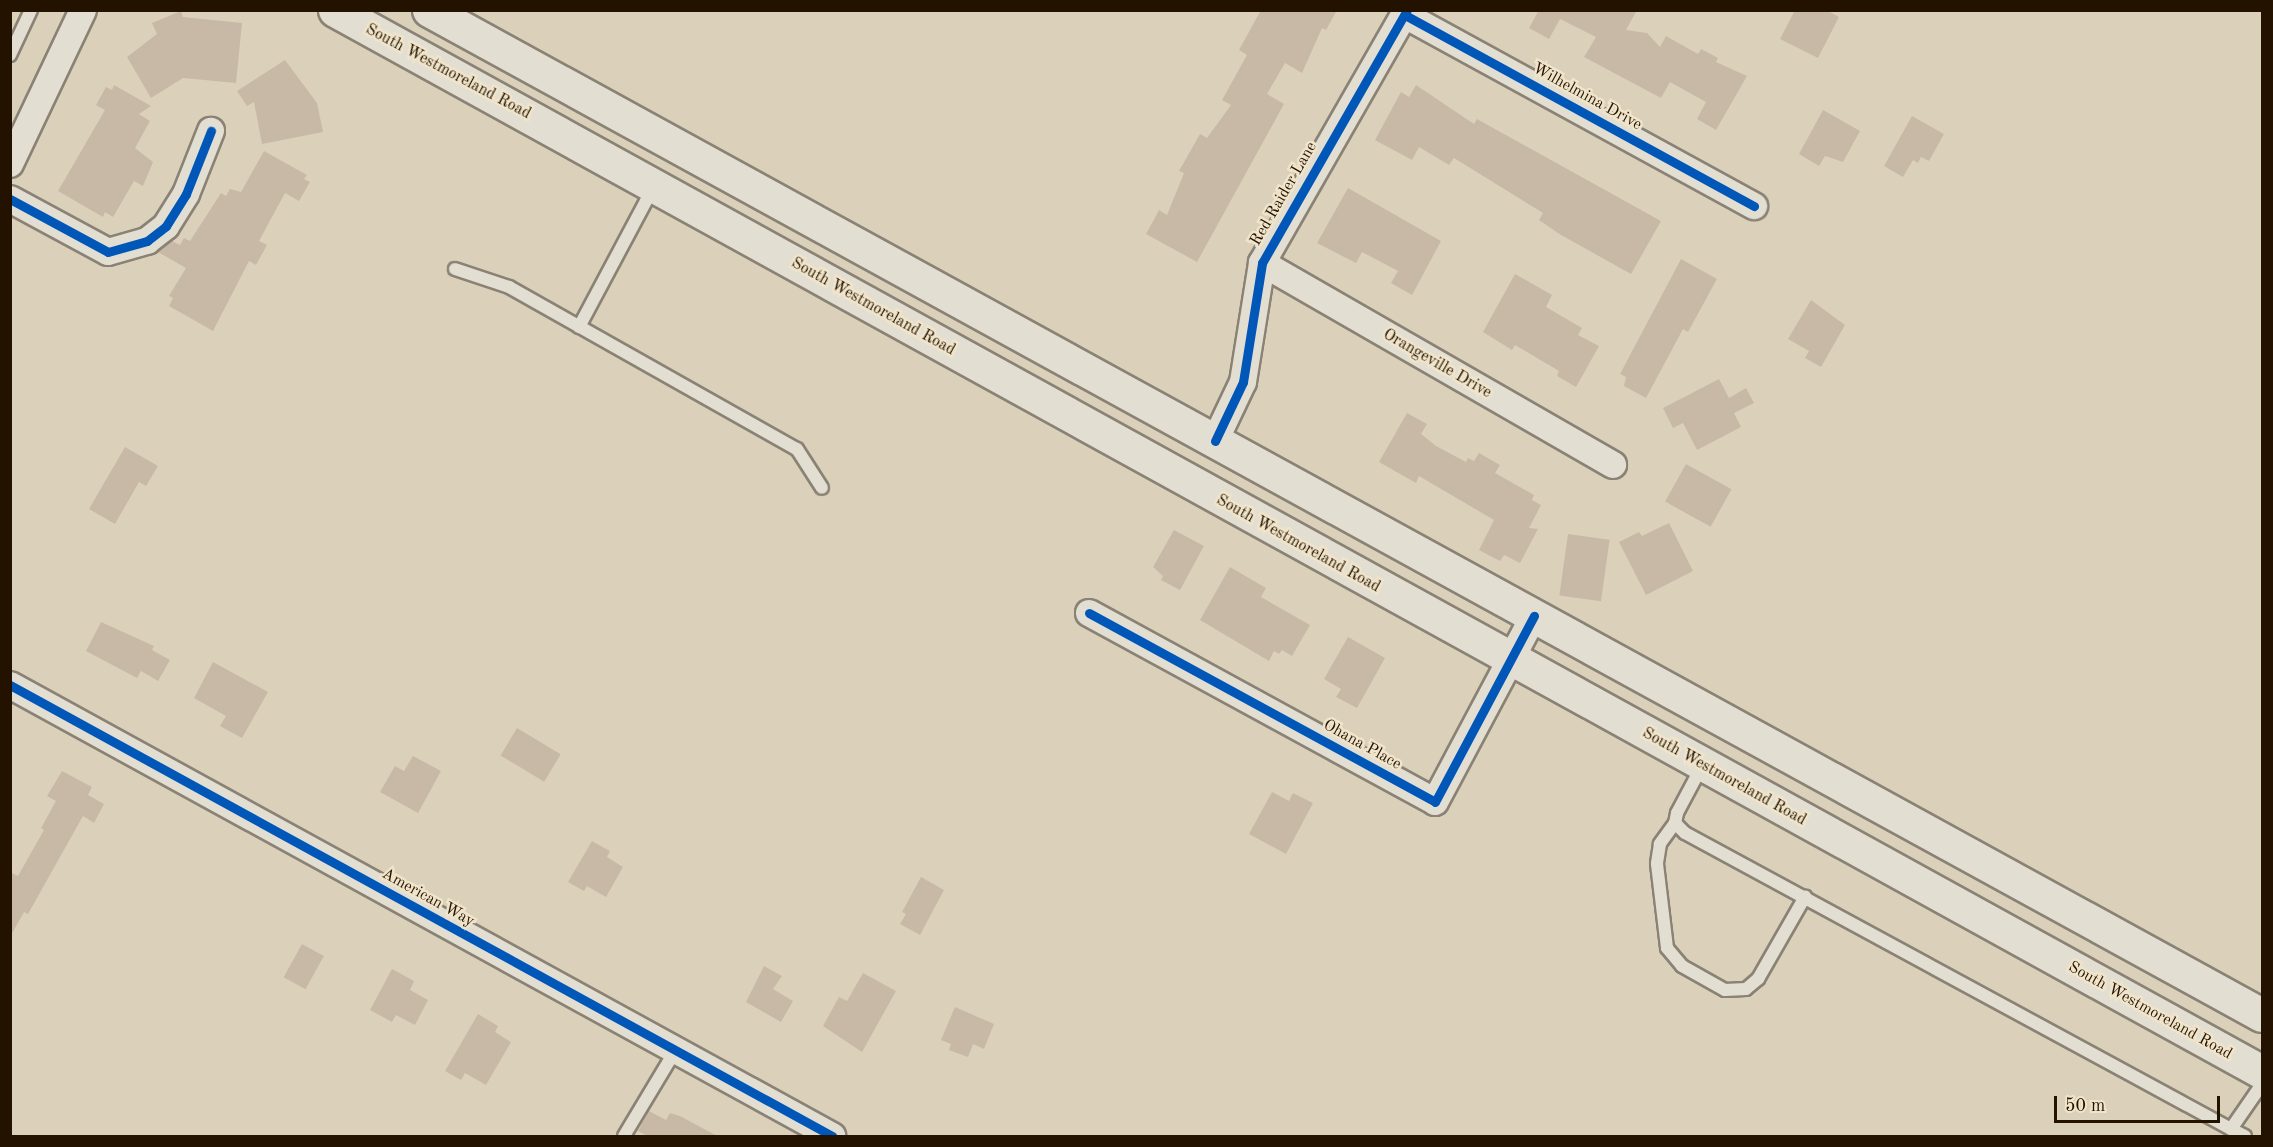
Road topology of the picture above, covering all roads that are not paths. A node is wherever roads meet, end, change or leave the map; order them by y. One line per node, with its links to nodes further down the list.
1 (31, 10): 6 (lane)
2 (82, 10): 9 (street)
3 (335, 10): 10 (main road, South Westmoreland Road)
4 (429, 10): 8 (main road)
5 (1406, 13): 12 (street, Wilhelmina Drive); 13 (street, Red Raider Lane)
6 (10, 55)
7 (211, 131): 11 (street)
8 (679, 145): 10 (main road); 16 (main road)
9 (10, 165)
10 (655, 184): 15 (lane); 18 (main road, South Westmoreland Road)
11 (10, 199)
12 (1754, 206)
13 (1262, 263): 16 (street, Red Raider Lane); 17 (street, Orangeville Drive)
14 (455, 269): 15 (lane)
15 (579, 327): 19 (lane)
16 (1215, 441): 18 (main road); 21 (main road)
17 (1612, 465)
18 (1189, 484): 22 (main road, South Westmoreland Road)
19 (822, 488)
20 (1089, 613): 22 (street, Ohana Place)
21 (1534, 616): 22 (street, Ohana Place); 24 (main road)
22 (1510, 660): 25 (main road, South Westmoreland Road)
23 (10, 685): 29 (street, American Way)
24 (1749, 734): 25 (main road); 28 (main road)
25 (1714, 771): 26 (lane); 30 (main road, South Westmoreland Road)
26 (1675, 823): 27 (lane); 27 (lane)
27 (1804, 897): 32 (lane)
28 (2262, 1015)
29 (675, 1051): 33 (lane); 34 (street, American Way)
30 (2262, 1072)
31 (2262, 1084): 32 (lane)
32 (2231, 1129): 35 (lane)
33 (624, 1137)
34 (832, 1137)
35 (2245, 1137)

